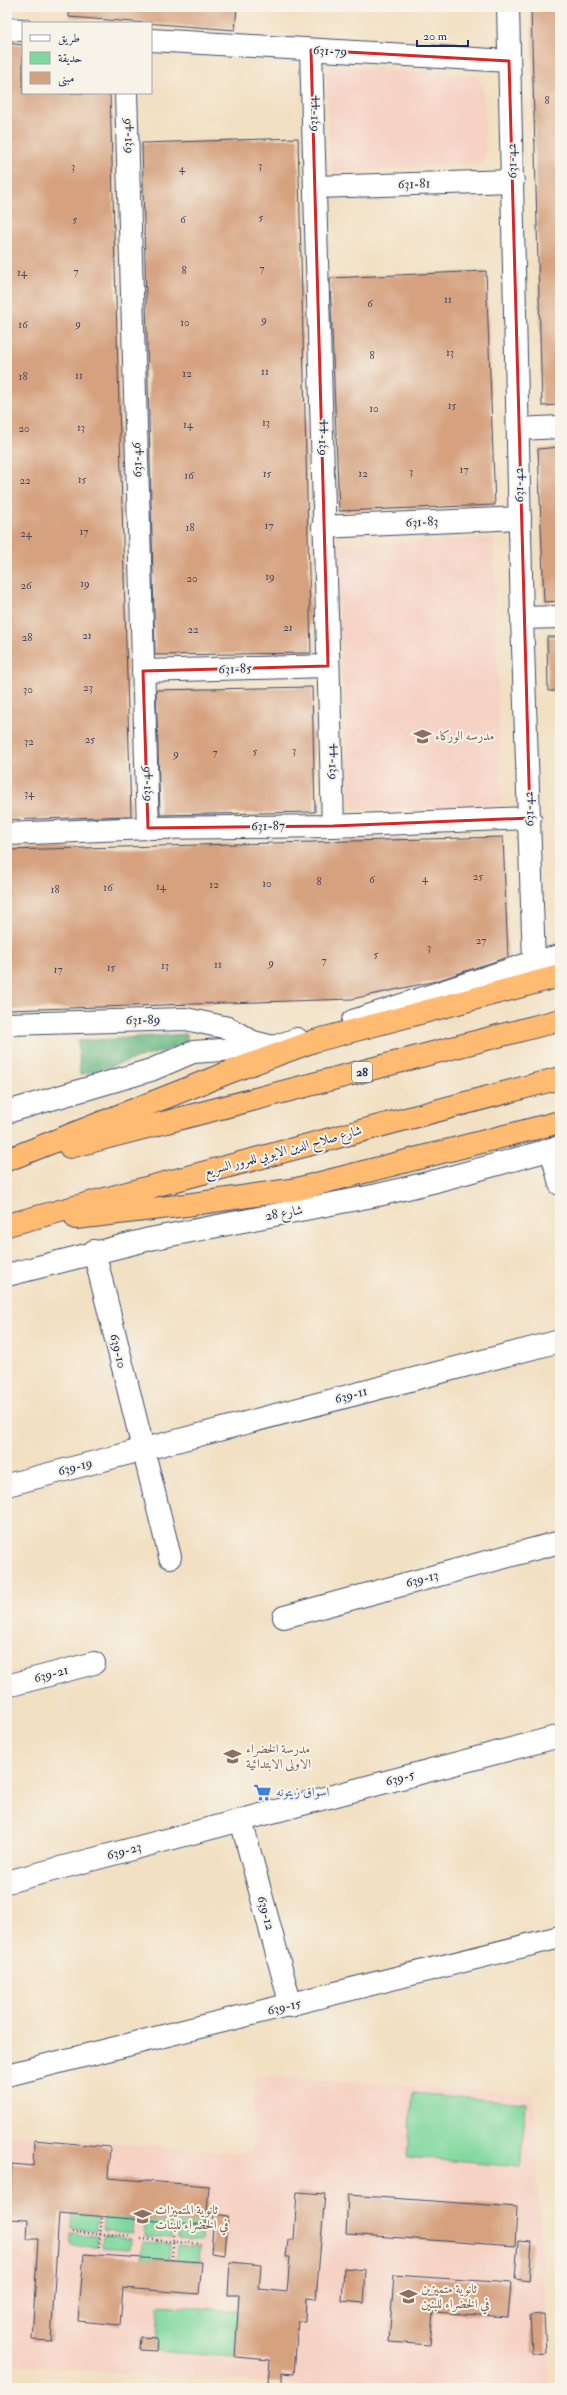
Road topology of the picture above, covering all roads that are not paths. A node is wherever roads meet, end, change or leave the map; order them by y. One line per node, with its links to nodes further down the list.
1 (508, 7): 6 (street, 631-42)
2 (7, 29): 3 (street)
3 (22, 30)
4 (152, 40): 5 (street, 631-79)
5 (311, 50): 6 (street, 631-79); 9 (street, 631-44)
6 (509, 61): 8 (street, 631-42)
7 (126, 94): 17 (street, 631-46)
8 (513, 180): 9 (street, 631-81); 11 (street, 631-42)
9 (315, 188): 13 (street, 631-44)
10 (560, 427): 11 (street)
11 (518, 428): 12 (street, 631-42)
12 (520, 518): 13 (street, 631-83); 15 (street, 631-42)
13 (323, 527): 16 (street, 631-44)
14 (560, 617): 15 (street)
15 (522, 618): 18 (street, 631-42)
16 (328, 666): 17 (street, 631-85); 19 (street, 631-44)
17 (143, 671): 20 (street, 631-46)
18 (530, 818): 19 (street, 631-87); 23 (street, 631-42)
19 (333, 826): 20 (street, 631-87)
20 (148, 828): 21 (street, 631-87)
21 (7, 834)
22 (560, 956): 23 (street)
23 (534, 962): 28 (street)
24 (560, 976): 27 (highway)
25 (560, 1020): 33 (highway, 28)
26 (7, 1024): 28 (street, 631-89)
27 (314, 1041): 28 (street); 33 (highway)
28 (274, 1047): 30 (street)
29 (560, 1078): 35 (highway, شارع صلاح الدين الايوبي للمرور السريع)
30 (7, 1112)
31 (560, 1122): 35 (highway)
32 (555, 1148): 34 (street); 36 (street, شارع 28)
33 (7, 1161)
34 (560, 1184)
35 (7, 1226)
36 (94, 1251): 37 (street, شارع 28); 39 (street, 639-10)
37 (7, 1275)
38 (560, 1341): 39 (street, 639-11)
39 (143, 1450): 40 (street, 639-19); 42 (street, 639-10)
40 (7, 1485)
41 (560, 1542): 43 (street, 639-13)
42 (170, 1557)
43 (284, 1617)
44 (94, 1663): 45 (street, 639-21)
45 (7, 1686)
46 (560, 1736): 47 (street, 639-5)
47 (241, 1820): 48 (street, 639-23); 50 (street, 639-12)
48 (7, 1882)
49 (560, 1937): 50 (street, 639-15)
50 (291, 2006): 51 (street, 639-15)
51 (7, 2075)

